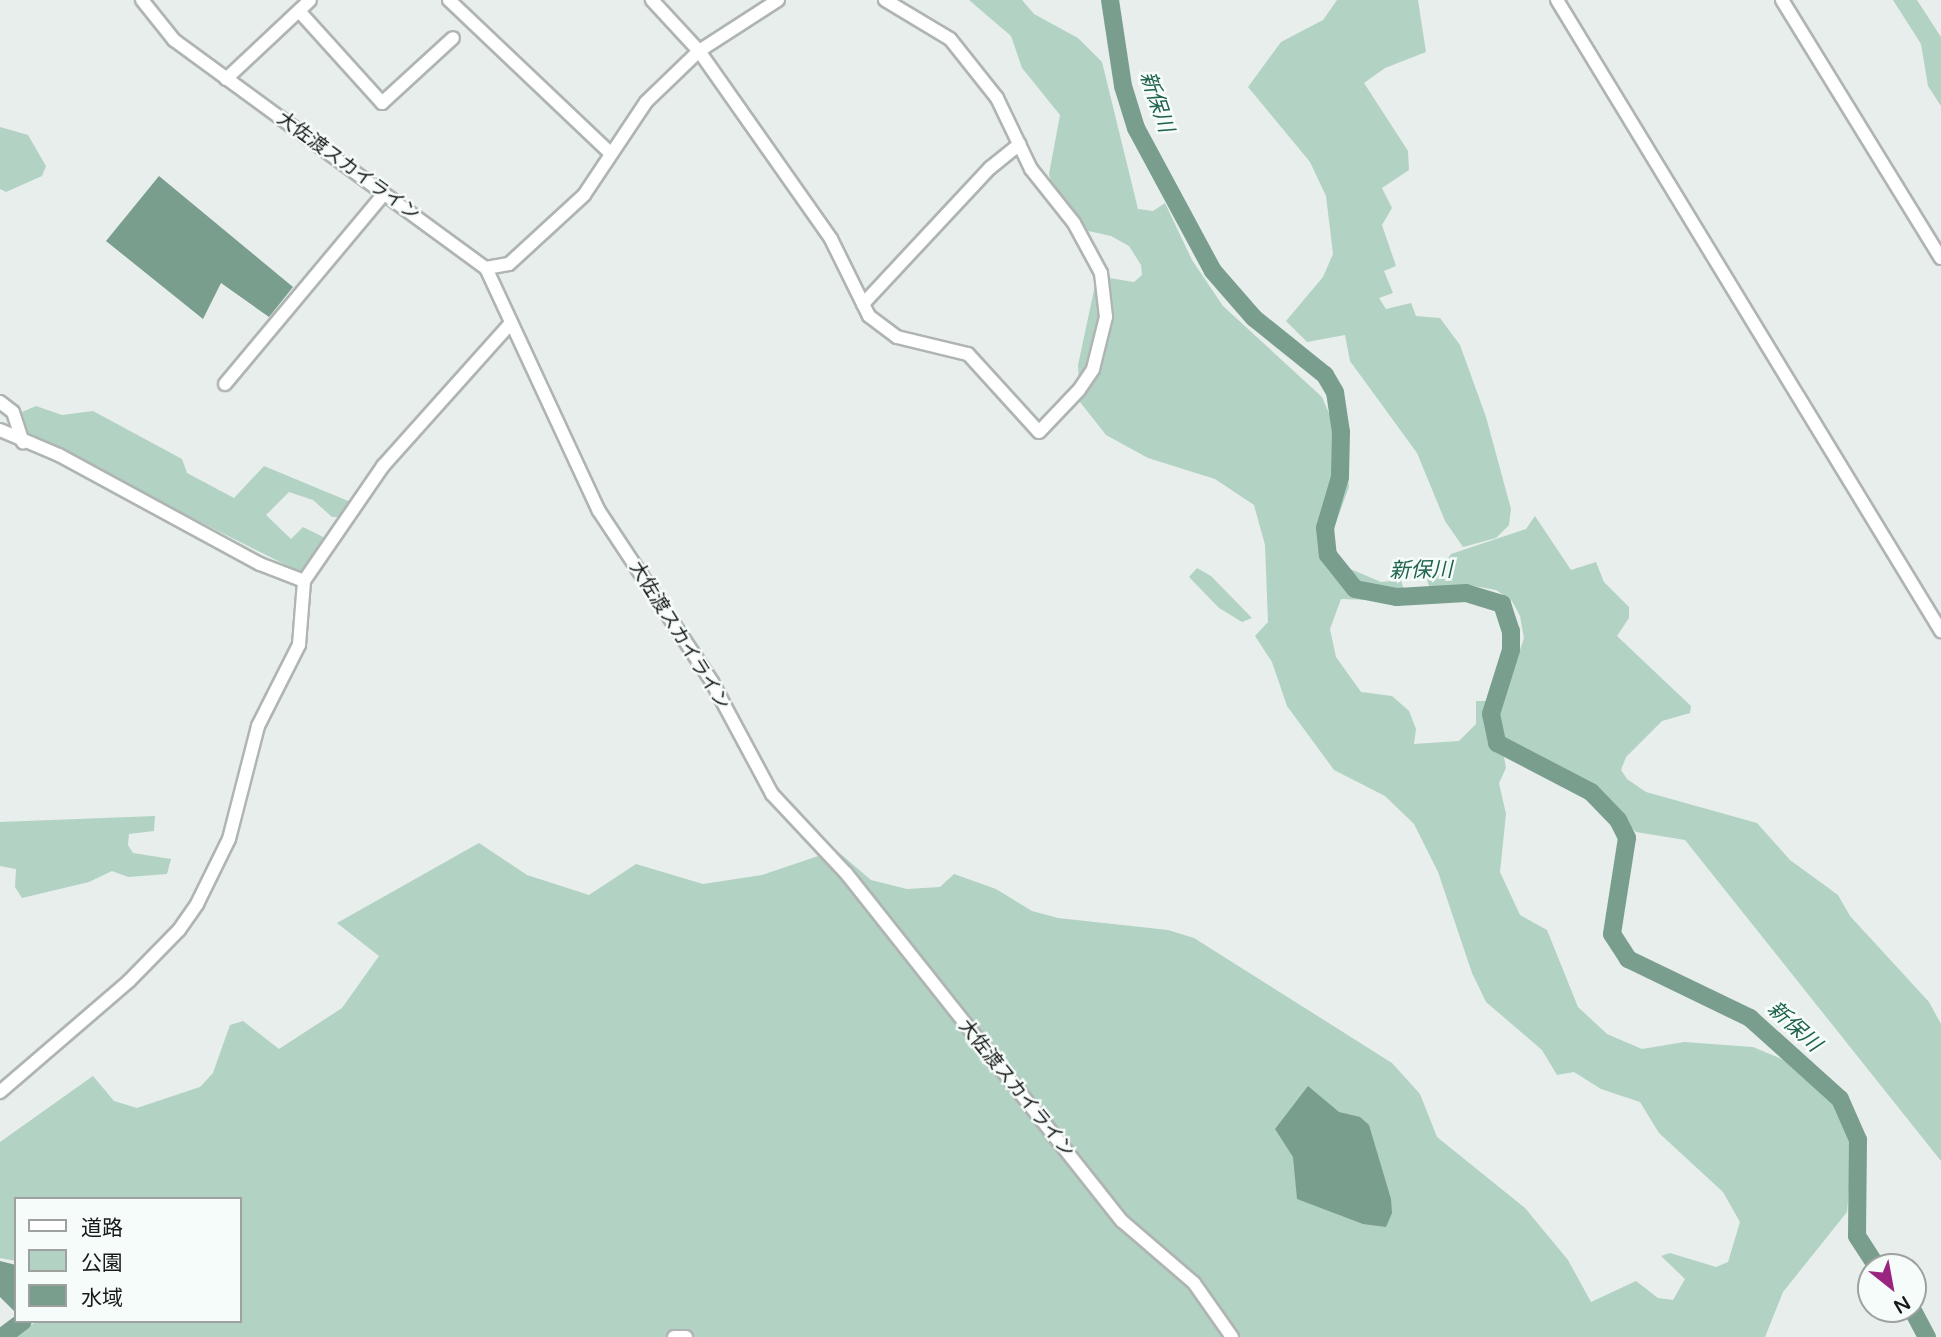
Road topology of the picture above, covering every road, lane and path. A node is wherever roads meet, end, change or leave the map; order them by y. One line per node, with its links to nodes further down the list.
1 (142, 0): 12 (street, 大佐渡スカイライン)
2 (310, 0): 9 (street)
3 (449, 0): 14 (street)
4 (652, 0): 11 (street)
5 (778, 0): 11 (street)
6 (885, 0): 13 (street)
7 (1557, 0): 25 (street)
8 (1782, 0): 16 (street)
9 (299, 11): 10 (street); 12 (street)
10 (453, 38)
11 (699, 51): 14 (street); 18 (street)
12 (226, 79): 15 (street, 大佐渡スカイライン)
13 (1020, 144): 18 (street); 18 (street)
14 (610, 153): 17 (street)
15 (382, 196): 17 (street, 大佐渡スカイライン); 20 (street)
16 (1941, 258)
17 (486, 268): 19 (street, 大佐渡スカイライン)
18 (863, 304)
19 (510, 323): 24 (street); 29 (street, 大佐渡スカイライン)
20 (225, 384)
21 (0, 401): 23 (street)
22 (0, 430): 23 (street)
23 (23, 442): 24 (street)
24 (304, 581): 26 (street)
25 (1941, 631)
26 (0, 1092)
27 (674, 1337): 28 (street)
28 (686, 1337)
29 (1232, 1337)

